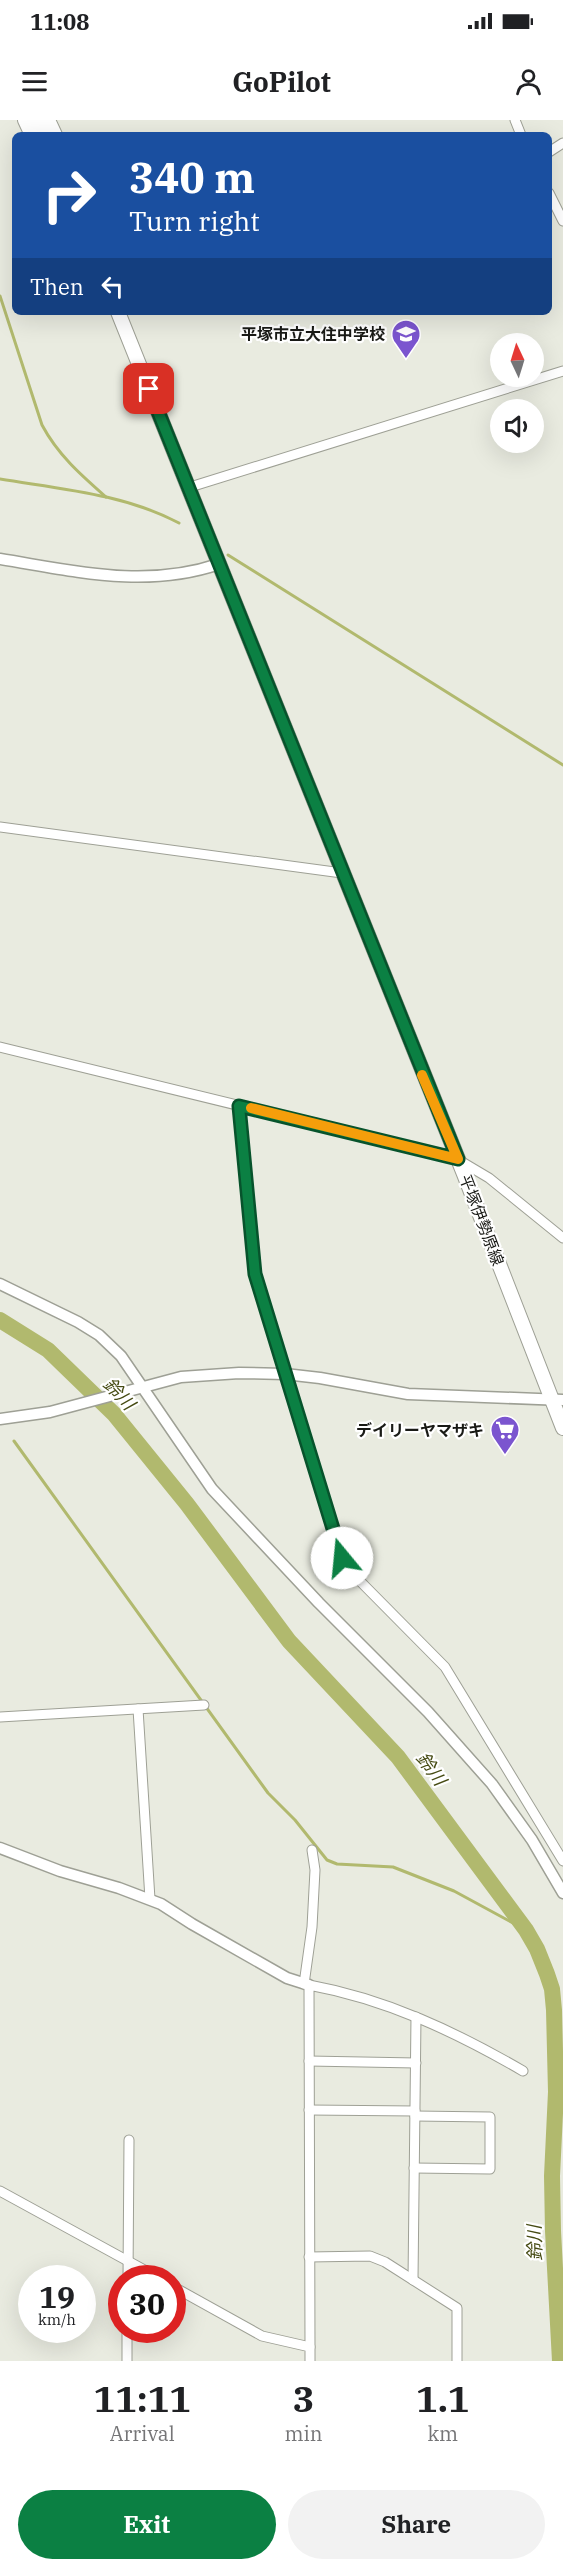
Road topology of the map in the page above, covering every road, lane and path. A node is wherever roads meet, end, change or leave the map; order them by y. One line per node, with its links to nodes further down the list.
1 (552, 199): 2 (street)
2 (563, 221)
3 (113, 315): 6 (main road)
4 (119, 315): 6 (main road, 平塚伊勢原線)
5 (124, 315): 6 (main road)
6 (134, 349): 8 (main road, 平塚伊勢原線)
7 (563, 371): 8 (street)
8 (187, 488): 10 (main road, 平塚伊勢原線)
9 (0, 559): 10 (street)
10 (219, 564): 12 (main road, 平塚伊勢原線)
11 (0, 827): 12 (street)
12 (342, 873): 15 (main road, 平塚伊勢原線)
13 (0, 1047): 14 (street)
14 (239, 1106): 15 (street); 18 (street)
15 (458, 1159): 16 (street); 20 (main road, 平塚伊勢原線)
16 (563, 1238)
17 (0, 1284): 19 (street)
18 (285, 1374): 19 (street); 20 (street); 28 (street)
19 (142, 1386): 21 (street); 29 (street)
20 (557, 1400): 22 (main road, 平塚伊勢原線)
21 (0, 1419)
22 (563, 1428)
23 (204, 1705): 24 (street)
24 (138, 1709): 25 (street); 30 (street)
25 (0, 1717)
26 (0, 1848): 30 (street)
27 (312, 1851): 31 (street)
28 (563, 1861)
29 (563, 1893)
30 (150, 1899): 31 (street)
31 (306, 1985): 32 (street); 33 (street)
32 (416, 2017): 34 (street); 35 (street)
33 (309, 2061): 34 (street); 36 (street)
34 (416, 2063): 37 (street)
35 (523, 2071)
36 (309, 2110): 37 (street); 41 (street)
37 (415, 2114): 39 (street); 39 (street)
38 (129, 2140): 42 (street)
39 (414, 2168): 45 (street)
40 (0, 2191): 42 (street)
41 (309, 2257): 45 (street); 48 (street)
42 (128, 2261): 43 (street); 44 (street)
43 (128, 2265)
44 (135, 2265)
45 (412, 2280): 51 (street)
46 (186, 2294): 48 (street)
47 (127, 2343): 49 (street)
48 (310, 2347): 50 (street)
49 (127, 2361)
50 (310, 2361)
51 (457, 2361)

